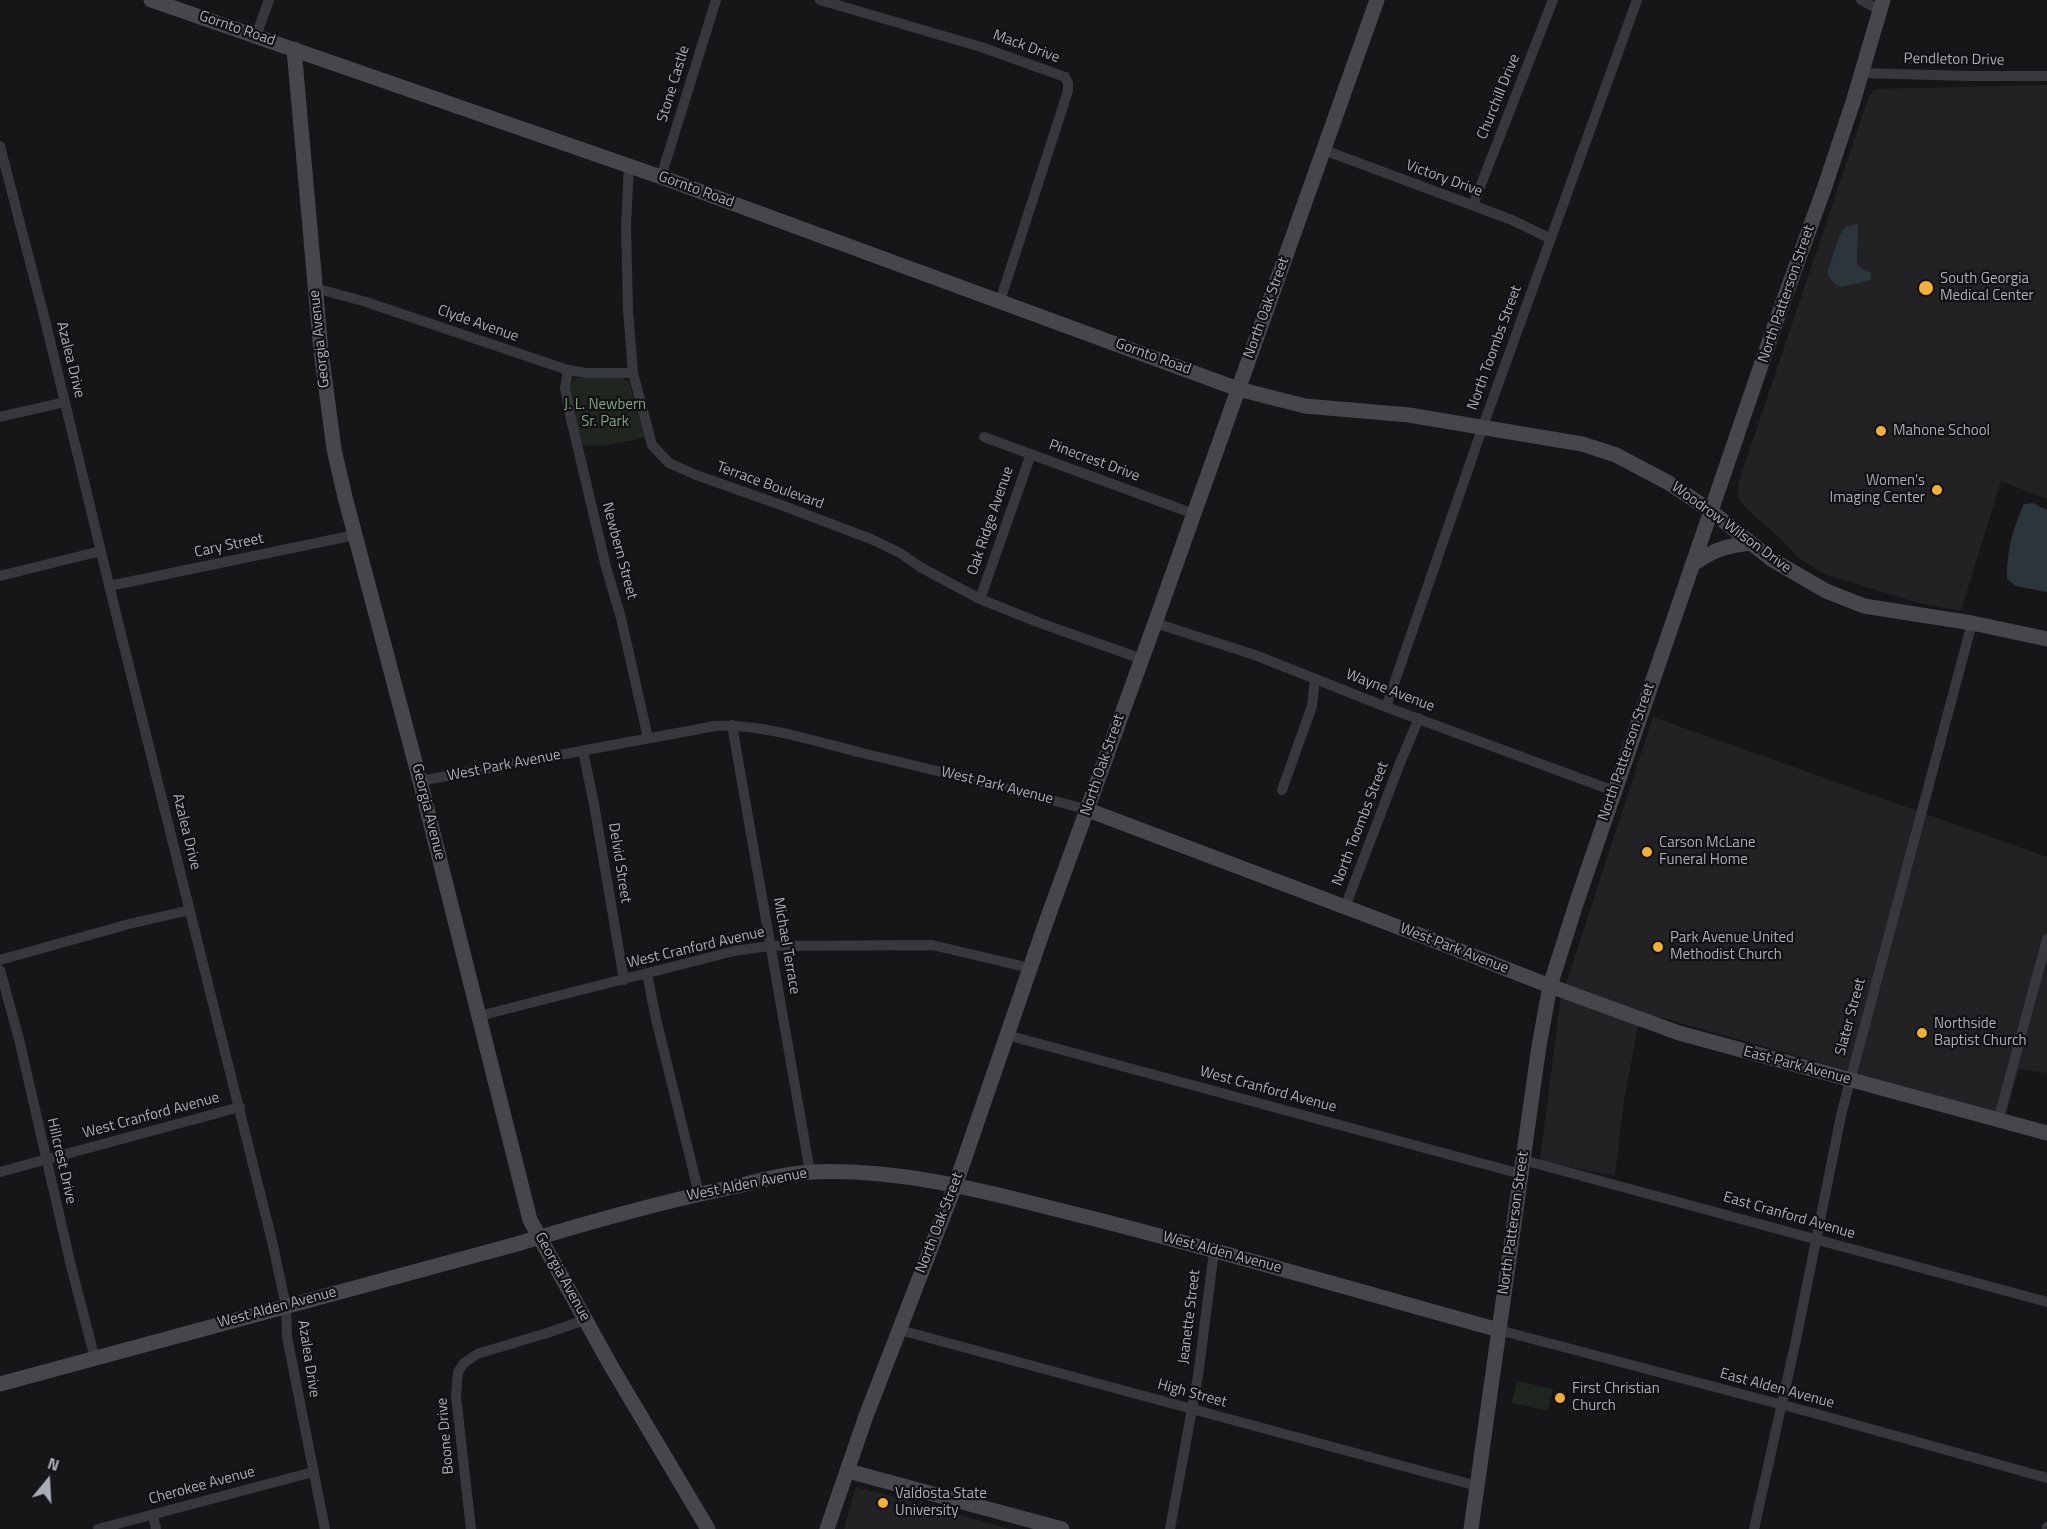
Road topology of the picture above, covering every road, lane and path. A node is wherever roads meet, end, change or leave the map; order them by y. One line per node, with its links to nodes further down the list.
1 (151, 0): 10 (street, Gornto Road)
2 (269, 0): 10 (street)
3 (716, 0): 17 (street, Stone Castle)
4 (820, 0): 21 (street, Mack Drive)
5 (1377, 0): 15 (street, North Oak Street)
6 (1553, 0): 18 (street, Churchill Drive)
7 (1637, 0): 19 (street, North Toombs Street)
8 (1862, 0): 9 (street)
9 (1881, 5): 12 (street, North Patterson Street)
10 (256, 36): 11 (street, Gornto Road)
11 (294, 49): 16 (street, Gornto Road); 20 (street, Georgia Avenue)
12 (1862, 73): 13 (street, Pendleton Drive); 30 (street, North Patterson Street)
13 (2047, 76)
14 (0, 146): 25 (street, Azalea Drive)
15 (1324, 150): 18 (street, Victory Drive); 24 (street, North Oak Street)
16 (629, 166): 17 (street, Gornto Road); 23 (street, Terrace Boulevard)
17 (661, 177): 21 (street, Gornto Road)
18 (1473, 206): 19 (street, Victory Drive)
19 (1551, 239): 27 (street, North Toombs Street)
20 (315, 288): 22 (street, Clyde Avenue); 32 (street, Georgia Avenue)
21 (1000, 302): 24 (street, Gornto Road)
22 (568, 370): 23 (street, Clyde Avenue); 47 (street, Newbern Street)
23 (633, 373): 38 (street, Terrace Boulevard)
24 (1238, 389): 27 (street, Woodrow Wilson Drive); 31 (street, North Oak Street)
25 (65, 402): 26 (street); 34 (street, Azalea Drive)
26 (0, 417)
27 (1483, 426): 30 (street, Woodrow Wilson Drive); 44 (street, North Toombs Street)
28 (984, 437): 29 (street, Pinecrest Drive)
29 (1031, 454): 31 (street, Pinecrest Drive); 38 (street, Oak Ridge Avenue)
30 (1710, 511): 33 (street, Woodrow Wilson Drive); 35 (street, North Patterson Street)
31 (1194, 514): 39 (street, North Oak Street)
32 (355, 535): 37 (street, Cary Street); 49 (street, Georgia Avenue)
33 (1751, 543): 35 (street); 40 (street, Woodrow Wilson Drive)
34 (100, 551): 36 (street); 37 (street, Azalea Drive)
35 (1692, 566): 51 (street, North Patterson Street)
36 (0, 576)
37 (109, 586): 54 (street, Azalea Drive)
38 (980, 599): 42 (street, Terrace Boulevard)
39 (1155, 623): 42 (street, North Oak Street); 43 (street, Wayne Avenue)
40 (1972, 623): 41 (street, Woodrow Wilson Drive); 65 (street, Slater Street)
41 (2047, 639)
42 (1142, 659): 52 (street, North Oak Street)
43 (1315, 679): 44 (street, Wayne Avenue); 50 (street)
44 (1386, 707): 45 (street, Wayne Avenue)
45 (1419, 718): 51 (street, Wayne Avenue); 53 (street, North Toombs Street)
46 (732, 725): 47 (street, West Park Avenue); 52 (street, West Park Avenue); 56 (street, Michael Terrace)
47 (648, 738): 48 (street, West Park Avenue)
48 (583, 751): 49 (street, West Park Avenue); 61 (street, Delvid Street)
49 (420, 781): 63 (street, Georgia Avenue)
50 (1282, 790)
51 (1614, 791): 62 (street, North Patterson Street)
52 (1088, 810): 53 (street, West Park Avenue); 58 (street, North Oak Street)
53 (1345, 907): 62 (street, West Park Avenue)
54 (190, 910): 57 (street); 66 (street, Azalea Drive)
55 (2047, 939): 67 (street)
56 (770, 946): 58 (street, West Cranford Avenue); 60 (street, West Cranford Avenue); 72 (street, Michael Terrace)
57 (0, 960)
58 (1030, 968): 64 (street, North Oak Street)
59 (0, 970): 69 (street, Hillcrest Drive)
60 (647, 974): 61 (street, West Cranford Avenue); 74 (street)
61 (624, 980): 63 (street, West Cranford Avenue)
62 (1550, 987): 65 (street, East Park Avenue); 70 (street, North Patterson Street)
63 (479, 1016): 75 (street, Georgia Avenue)
64 (1007, 1035): 70 (street, West Cranford Avenue); 73 (street, North Oak Street)
65 (1850, 1080): 67 (street, East Park Avenue); 76 (street, Slater Street)
66 (240, 1107): 69 (street, West Cranford Avenue); 79 (street, Azalea Drive)
67 (1998, 1120): 68 (street, East Park Avenue)
68 (2047, 1133)
69 (45, 1160): 71 (street, West Cranford Avenue); 83 (street, Hillcrest Drive)
70 (1522, 1167): 76 (street, East Cranford Avenue); 82 (street, North Patterson Street)
71 (0, 1172)
72 (810, 1172): 73 (street, West Alden Avenue); 74 (street, West Alden Avenue)
73 (955, 1186): 77 (street, West Alden Avenue); 81 (street, North Oak Street)
74 (699, 1194): 75 (street, West Alden Avenue)
75 (539, 1237): 79 (street, West Alden Avenue); 80 (street, Georgia Avenue)
76 (1816, 1240): 78 (street, East Cranford Avenue); 85 (street, Slater Street)
77 (1214, 1251): 82 (street, West Alden Avenue); 86 (street, Jeanette Street)
78 (2047, 1302)
79 (286, 1306): 83 (street, West Alden Avenue); 88 (street, Azalea Drive)
80 (585, 1320): 95 (street, Boone Drive); 96 (street, Georgia Avenue)
81 (900, 1330): 86 (street, High Street); 87 (street, North Oak Street)
82 (1499, 1330): 85 (street, East Alden Avenue); 90 (street, North Patterson Street)
83 (95, 1359): 84 (street, West Alden Avenue)
84 (0, 1384)
85 (1781, 1405): 89 (street, East Alden Avenue); 101 (street, Slater Street)
86 (1192, 1409): 90 (street, High Street); 99 (street, Jeanette Street)
87 (848, 1471): 97 (street, North Oak Street); 98 (street)
88 (313, 1472): 91 (street, Cherokee Avenue); 94 (street, Azalea Drive)
89 (2047, 1478)
90 (1477, 1486): 100 (street, North Patterson Street)
91 (153, 1515): 92 (street, Cherokee Avenue); 93 (street)
92 (98, 1529)
93 (156, 1529)
94 (325, 1529)
95 (471, 1529)
96 (708, 1529)
97 (827, 1529)
98 (1062, 1529)
99 (1170, 1529)
100 (1471, 1529)
101 (1754, 1529)

